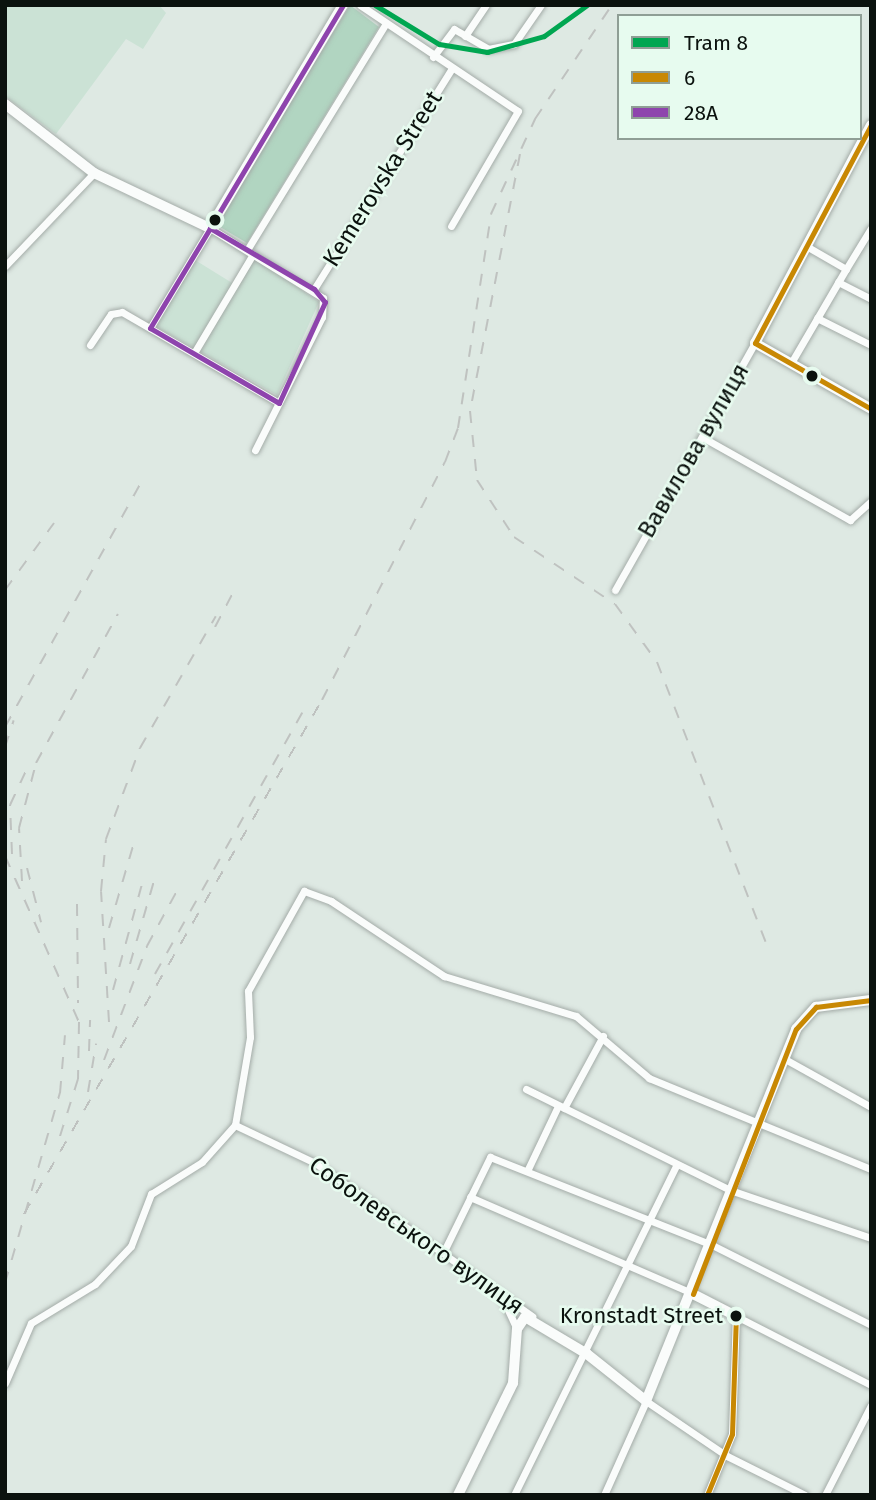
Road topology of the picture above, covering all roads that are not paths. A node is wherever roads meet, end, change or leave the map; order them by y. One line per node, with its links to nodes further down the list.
1 (343, 5): 13 (street)
2 (360, 5): 5 (street)
3 (486, 5): 6 (street)
4 (541, 5): 6 (street)
5 (384, 26): 7 (street); 16 (street)
6 (466, 36): 7 (street, Kemerovska Street)
7 (433, 57): 8 (street)
8 (452, 68): 12 (street); 20 (street, Kemerovska Street)
9 (5, 104): 11 (street)
10 (871, 125): 15 (street, Вавилова вулиця)
11 (94, 173): 13 (street); 17 (street)
12 (451, 226)
13 (210, 228): 16 (street); 23 (street)
14 (871, 228): 18 (street)
15 (806, 246): 18 (street); 24 (street, Вавилова вулиця)
16 (250, 252): 20 (street); 27 (street)
17 (5, 267)
18 (846, 269): 19 (street)
19 (838, 282): 21 (street); 22 (street)
20 (314, 289): 29 (street)
21 (871, 299)
22 (817, 318): 26 (street); 28 (street)
23 (150, 328): 25 (street); 27 (street)
24 (755, 343): 28 (street); 31 (street, Вавилова вулиця)
25 (90, 345)
26 (871, 345)
27 (194, 353): 29 (street)
28 (791, 363): 30 (street)
29 (279, 403): 32 (street)
30 (871, 409)
31 (702, 437): 33 (street); 34 (street, Вавилова вулиця)
32 (255, 450)
33 (871, 501)
34 (615, 590)
35 (871, 1000): 37 (street)
36 (603, 1037): 39 (street); 41 (street); 42 (street)
37 (782, 1058): 40 (street); 41 (street)
38 (526, 1089): 39 (street)
39 (561, 1107): 43 (street); 44 (street)
40 (871, 1107)
41 (755, 1124): 45 (street); 46 (street)
42 (235, 1125): 51 (street, Соболевського вулиця); 60 (street)
43 (676, 1166): 46 (street); 48 (street)
44 (528, 1169): 47 (street); 48 (street)
45 (871, 1169)
46 (730, 1190): 49 (street); 50 (street)
47 (470, 1197): 51 (street); 52 (street)
48 (653, 1221): 50 (street); 52 (street)
49 (871, 1238)
50 (710, 1244): 54 (street); 57 (street)
51 (444, 1251): 53 (street, Соболевського вулиця)
52 (629, 1267): 54 (street); 59 (street)
53 (500, 1294): 56 (street, Соболевського вулиця); 58 (street)
54 (693, 1294): 55 (street); 62 (street)
55 (736, 1316): 61 (street); 64 (street)
56 (532, 1317): 58 (street); 59 (street, Соболевського вулиця)
57 (871, 1325)
58 (517, 1329): 65 (street)
59 (587, 1354): 62 (street, Соболевського вулиця); 66 (street)
60 (5, 1383)
61 (871, 1385)
62 (646, 1401): 64 (street, Соболевського вулиця); 67 (street)
63 (871, 1405): 70 (street)
64 (727, 1455): 68 (street); 69 (street, Соболевського вулиця)
65 (458, 1495)
66 (514, 1495)
67 (604, 1495)
68 (708, 1495)
69 (805, 1495)
70 (825, 1495)

